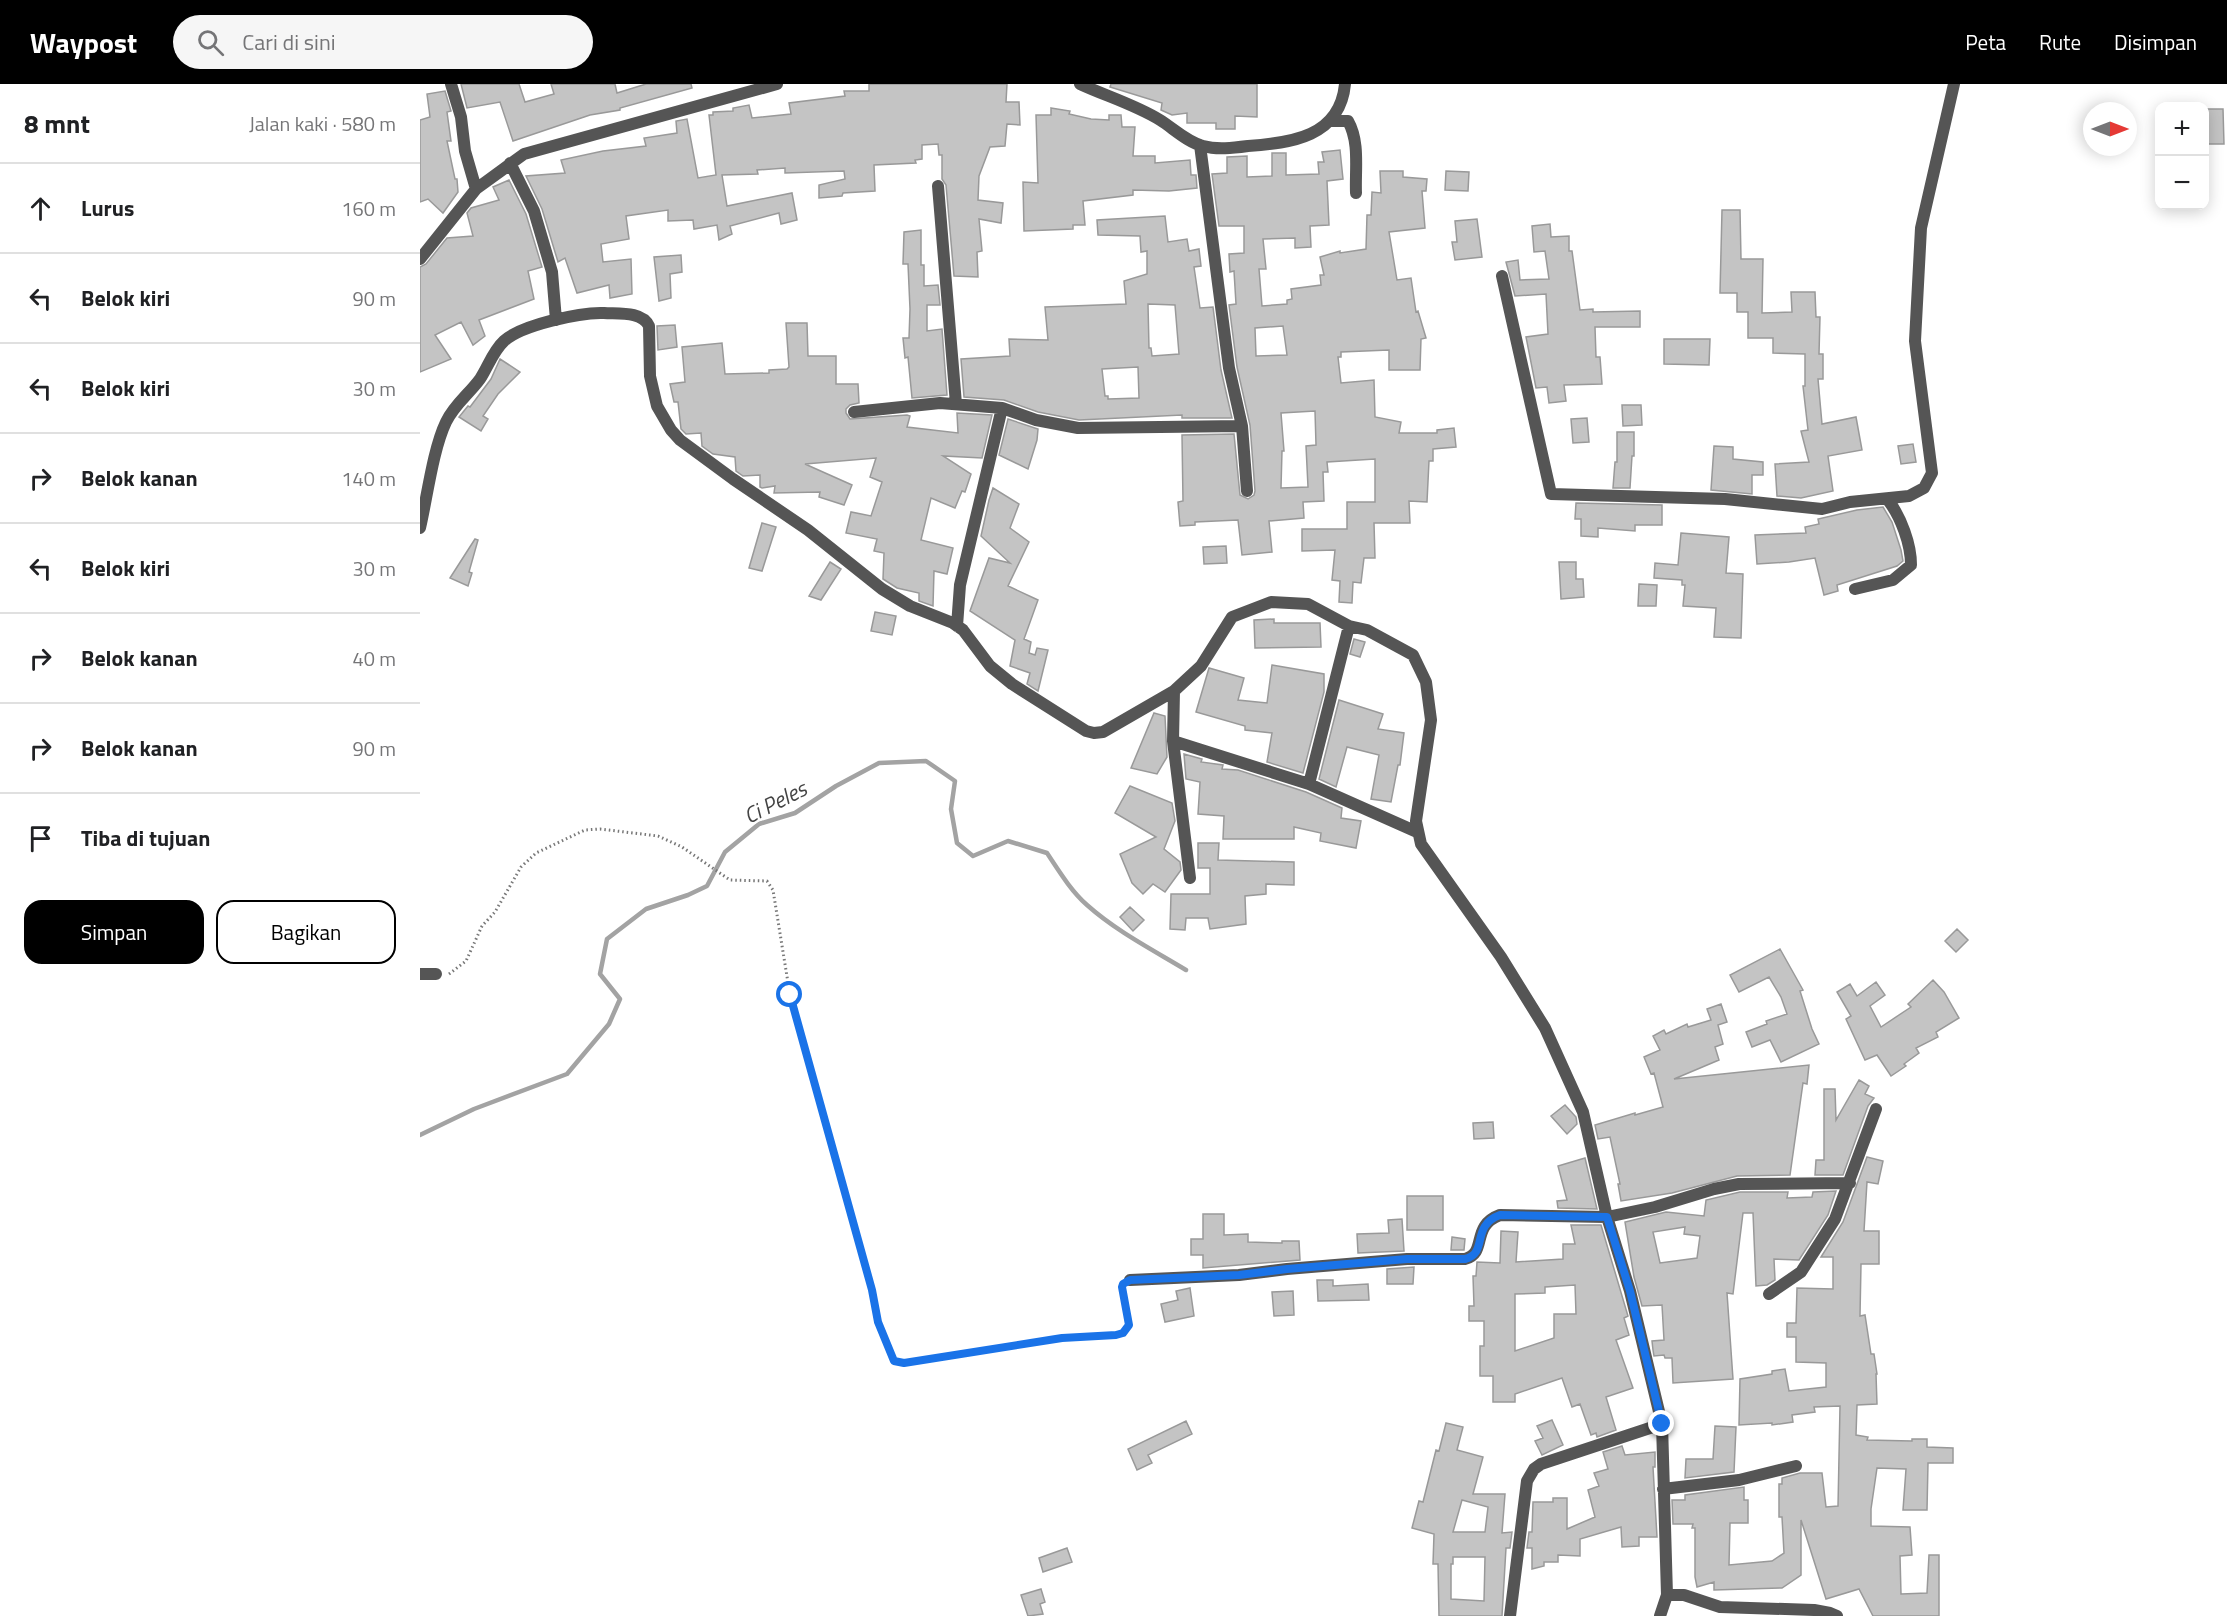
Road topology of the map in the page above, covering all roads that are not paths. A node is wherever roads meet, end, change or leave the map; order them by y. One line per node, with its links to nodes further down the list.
1 (451, 84): 10 (street)
2 (777, 84): 8 (street)
3 (1080, 84): 7 (street)
4 (1345, 84): 6 (street)
5 (1954, 84): 20 (street)
6 (1329, 121): 7 (street); 11 (street)
7 (1200, 146): 18 (street)
8 (510, 163): 10 (street); 14 (street)
9 (938, 186): 15 (street)
10 (476, 189): 12 (street)
11 (1356, 193)
12 (420, 259)
13 (1502, 276): 20 (street)
14 (556, 320): 21 (street); 23 (street)
15 (956, 404): 16 (street); 17 (street)
16 (1002, 408): 18 (street); 23 (street)
17 (854, 412)
18 (1242, 426): 19 (street)
19 (1247, 491)
20 (1888, 500): 22 (street)
21 (420, 528)
22 (1855, 589)
23 (957, 626): 25 (street)
24 (1349, 626): 25 (street); 27 (street); 28 (street)
25 (1174, 691): 26 (street)
26 (1173, 741): 27 (street); 29 (street)
27 (1309, 784): 28 (street)
28 (1417, 832): 34 (street)
29 (1190, 878)
30 (420, 974): 31 (street)
31 (436, 974)
32 (1876, 1109): 33 (street)
33 (1850, 1183): 34 (street); 36 (street)
34 (1607, 1217): 35 (street); 37 (street)
35 (1130, 1280)
36 (1769, 1294)
37 (1662, 1424): 39 (street); 41 (street)
38 (1796, 1466): 39 (street)
39 (1663, 1489): 40 (street)
40 (1667, 1595): 42 (street); 43 (street)
41 (1510, 1616)
42 (1660, 1616)
43 (1837, 1616)

